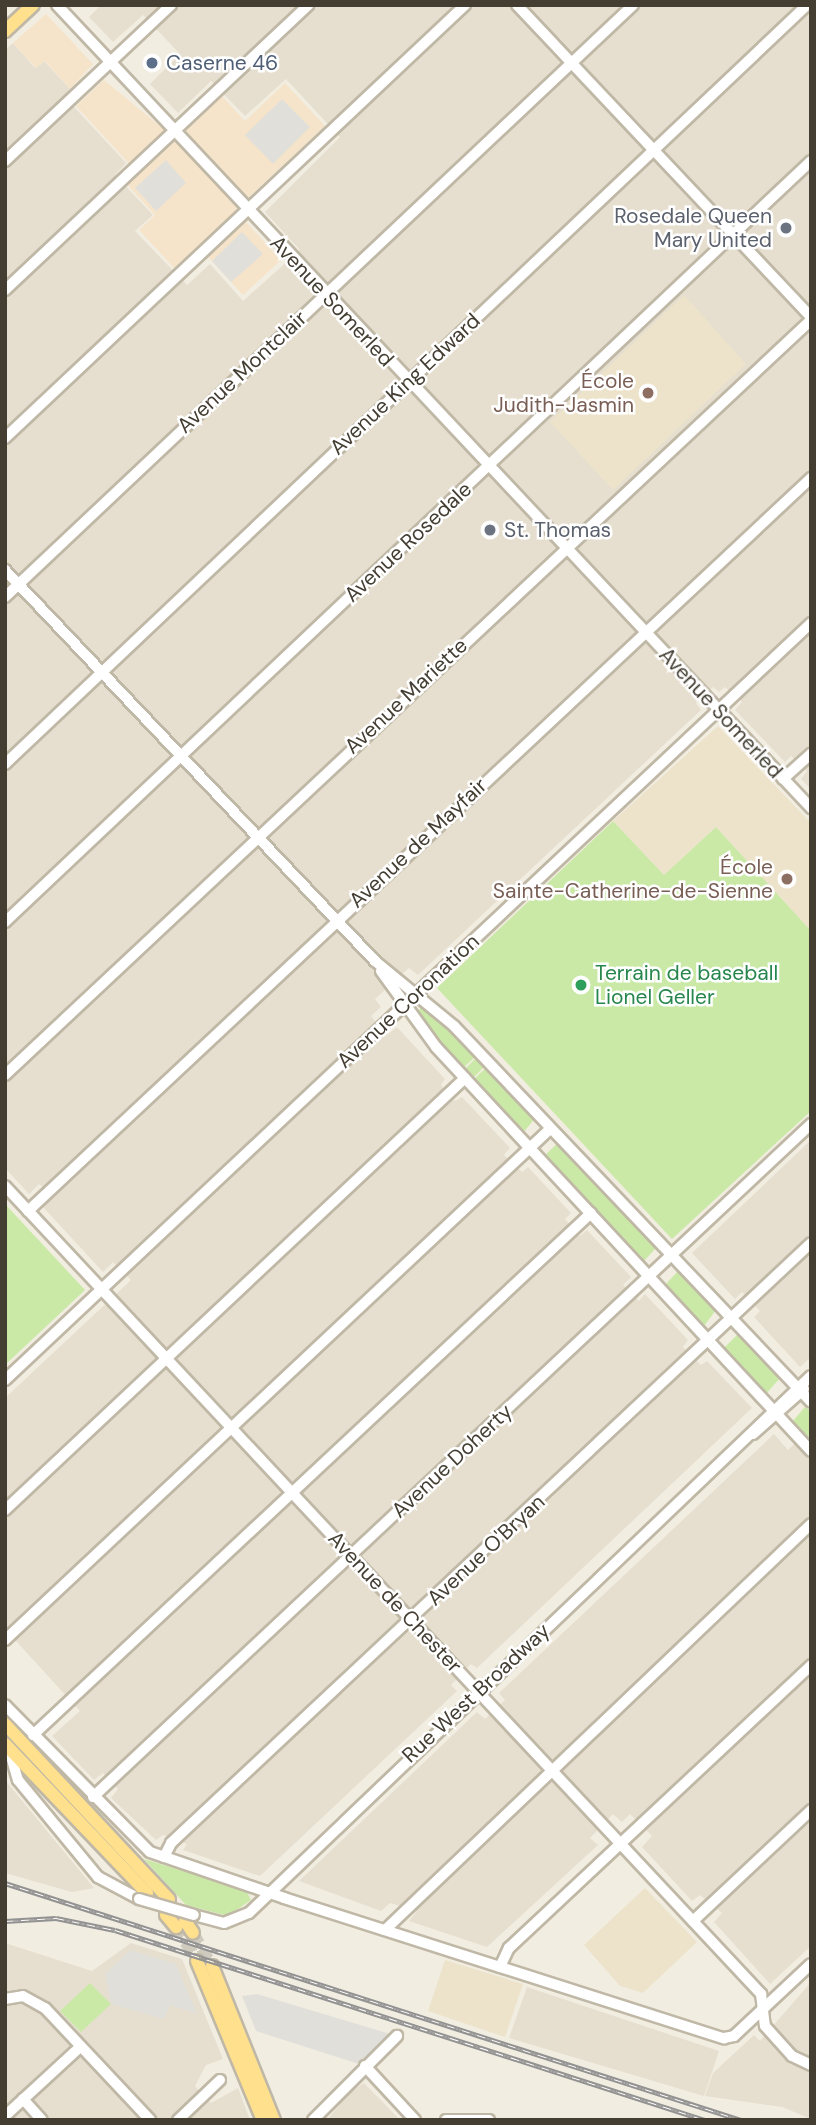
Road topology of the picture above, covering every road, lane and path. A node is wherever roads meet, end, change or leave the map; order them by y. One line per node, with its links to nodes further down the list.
1 (33, 5): 9 (main road)
2 (57, 5): 10 (street, Avenue Somerled)
3 (171, 5): 10 (street)
4 (308, 5): 12 (street)
5 (465, 5): 16 (street)
6 (517, 5): 11 (street)
7 (633, 5): 11 (street, Avenue Montclair)
8 (807, 5): 13 (street, Avenue King Edward)
9 (5, 31)
10 (109, 63): 12 (street, Avenue Somerled); 14 (street)
11 (570, 63): 13 (street); 19 (street, Avenue Montclair)
12 (173, 132): 16 (street, Avenue Somerled); 18 (street)
13 (653, 151): 17 (street); 21 (street, Avenue King Edward)
14 (5, 161)
15 (811, 161): 17 (street, Avenue Rosedale)
16 (248, 211): 19 (street, Avenue Somerled); 22 (street)
17 (733, 234): 20 (street); 23 (street, Avenue Rosedale)
18 (5, 290)
19 (325, 293): 21 (street, Avenue Somerled); 27 (street, Avenue Montclair)
20 (811, 318): 25 (street, Avenue Mariette)
21 (408, 381): 23 (street, Avenue Somerled); 31 (street, Avenue King Edward)
22 (5, 438)
23 (488, 466): 25 (street, Avenue Somerled); 34 (street, Avenue Rosedale)
24 (811, 478): 30 (street, Avenue de Mayfair)
25 (565, 548): 30 (street, Avenue Somerled); 38 (street, Avenue Mariette)
26 (5, 570): 27 (street)
27 (19, 584): 28 (street, Avenue Montclair); 31 (street)
28 (5, 597)
29 (811, 623): 32 (street, Avenue Coronation)
30 (645, 632): 32 (street, Avenue Somerled); 39 (street, Avenue de Mayfair)
31 (102, 672): 34 (street); 35 (street, Avenue King Edward)
32 (719, 710): 36 (street, Avenue Somerled); 42 (street, Avenue Coronation)
33 (811, 754): 36 (street)
34 (180, 756): 38 (street); 40 (street, Avenue Rosedale)
35 (5, 764)
36 (783, 779): 37 (street, Avenue Somerled)
37 (811, 808)
38 (256, 836): 39 (street); 44 (street, Avenue Mariette)
39 (335, 920): 41 (street); 50 (street, Avenue de Mayfair)
40 (5, 922)
41 (375, 961): 42 (street); 43 (street)
42 (416, 993): 43 (street, Avenue Coronation); 47 (street)
43 (403, 1005): 45 (street); 55 (street, Avenue Coronation)
44 (5, 1075)
45 (465, 1078): 48 (street); 58 (street)
46 (811, 1124): 53 (street, Avenue Doherty)
47 (550, 1129): 48 (street); 53 (street)
48 (531, 1148): 51 (street); 64 (street)
49 (5, 1186): 50 (street, Avenue de Chester)
50 (28, 1211): 55 (street, Avenue de Chester)
51 (591, 1213): 54 (street); 66 (street)
52 (811, 1243): 56 (street, Avenue O'Bryan)
53 (670, 1256): 54 (street, Avenue Doherty); 56 (street)
54 (650, 1275): 57 (street); 69 (street, Avenue Doherty)
55 (102, 1290): 58 (street, Avenue de Chester); 60 (street, Avenue Coronation)
56 (730, 1320): 57 (street, Avenue O'Bryan); 61 (street)
57 (710, 1339): 63 (street); 70 (street, Avenue O'Bryan)
58 (167, 1359): 64 (street, Avenue de Chester); 67 (street)
59 (811, 1378): 61 (street, Rue West Broadway)
60 (5, 1380)
61 (798, 1390): 62 (street); 63 (street, Rue West Broadway)
62 (811, 1402)
63 (776, 1411): 65 (street); 73 (street, Rue West Broadway)
64 (233, 1429): 66 (street, Avenue de Chester); 71 (street)
65 (811, 1451)
66 (293, 1493): 69 (street, Avenue de Chester); 76 (street)
67 (5, 1510)
68 (811, 1524): 78 (street)
69 (352, 1556): 70 (street, Avenue de Chester); 79 (street, Avenue Doherty)
70 (411, 1620): 73 (street, Avenue de Chester); 82 (street, Avenue O'Bryan)
71 (5, 1640)
72 (811, 1665): 81 (street)
73 (479, 1690): 78 (street, Avenue de Chester); 83 (street, Rue West Broadway)
74 (5, 1705): 76 (street)
75 (5, 1724): 85 (main road)
76 (33, 1735): 79 (street)
77 (7, 1746): 84 (main road); 84 (street)
78 (551, 1769): 81 (street, Avenue de Chester); 89 (street)
79 (93, 1797): 82 (street)
80 (811, 1811): 88 (street)
81 (621, 1844): 88 (street, Avenue de Chester); 94 (street)
82 (163, 1857): 83 (street)
83 (267, 1892): 87 (street, Rue West Broadway); 89 (street)
84 (143, 1896): 87 (street, bridge)
85 (169, 1899)
86 (166, 1915): 87 (main road)
87 (185, 1921): 90 (main road)
88 (693, 1921): 96 (street, Avenue de Chester)
89 (385, 1930): 94 (street)
90 (193, 1933)
91 (197, 1961): 107 (main road)
92 (811, 1964): 96 (street)
93 (212, 1966): 108 (main road)
94 (500, 1967): 96 (street)
95 (5, 1999): 98 (street)
96 (762, 2010): 99 (street, Avenue de Chester)
97 (397, 2036): 100 (street)
98 (81, 2046): 102 (street); 105 (street)
99 (811, 2065)
100 (365, 2066): 109 (street); 110 (street)
101 (220, 2080): 106 (street)
102 (23, 2099): 103 (street); 104 (street)
103 (5, 2116)
104 (42, 2120)
105 (150, 2120)
106 (178, 2120)
107 (263, 2120)
108 (274, 2120)
109 (313, 2120)
110 (415, 2120)
111 (446, 2120): 112 (street)
112 (489, 2120)

